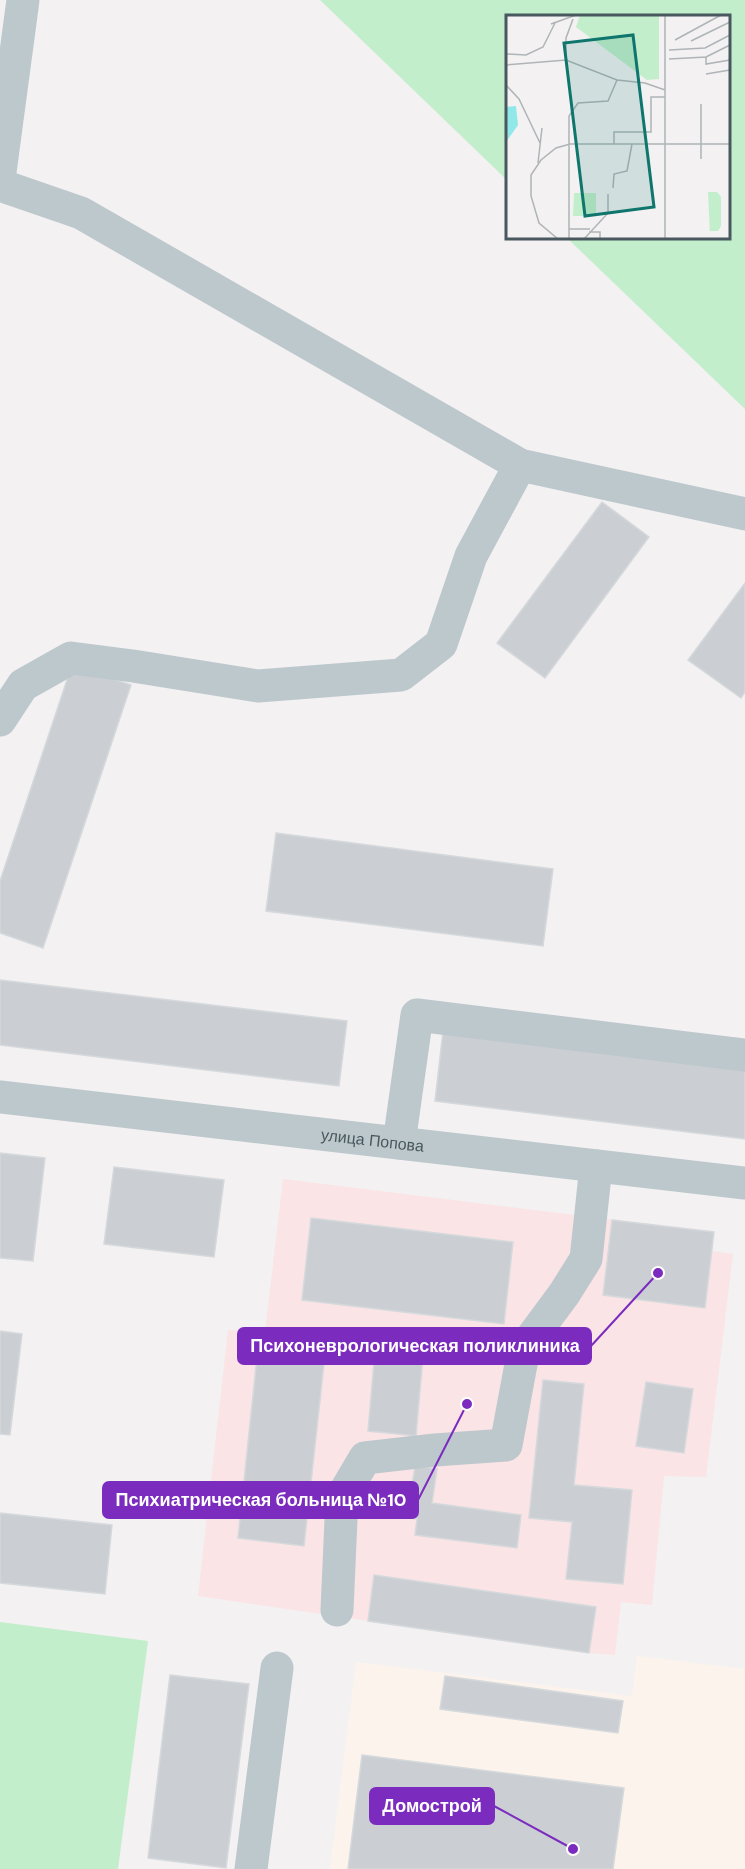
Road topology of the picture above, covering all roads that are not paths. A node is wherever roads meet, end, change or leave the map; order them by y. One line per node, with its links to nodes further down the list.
1 (23, 0): 2 (street)
2 (0, 172)
3 (0, 185): 4 (street)
4 (520, 465): 5 (street); 6 (street)
5 (745, 514)
6 (0, 720)
7 (745, 1055): 9 (street)
8 (0, 1097): 9 (street, улица Попова)
9 (399, 1143): 10 (street, улица Попова)
10 (596, 1166): 11 (street, улица Попова); 12 (street)
11 (745, 1183)
12 (337, 1610)
13 (277, 1668): 14 (street)
14 (251, 1869)

